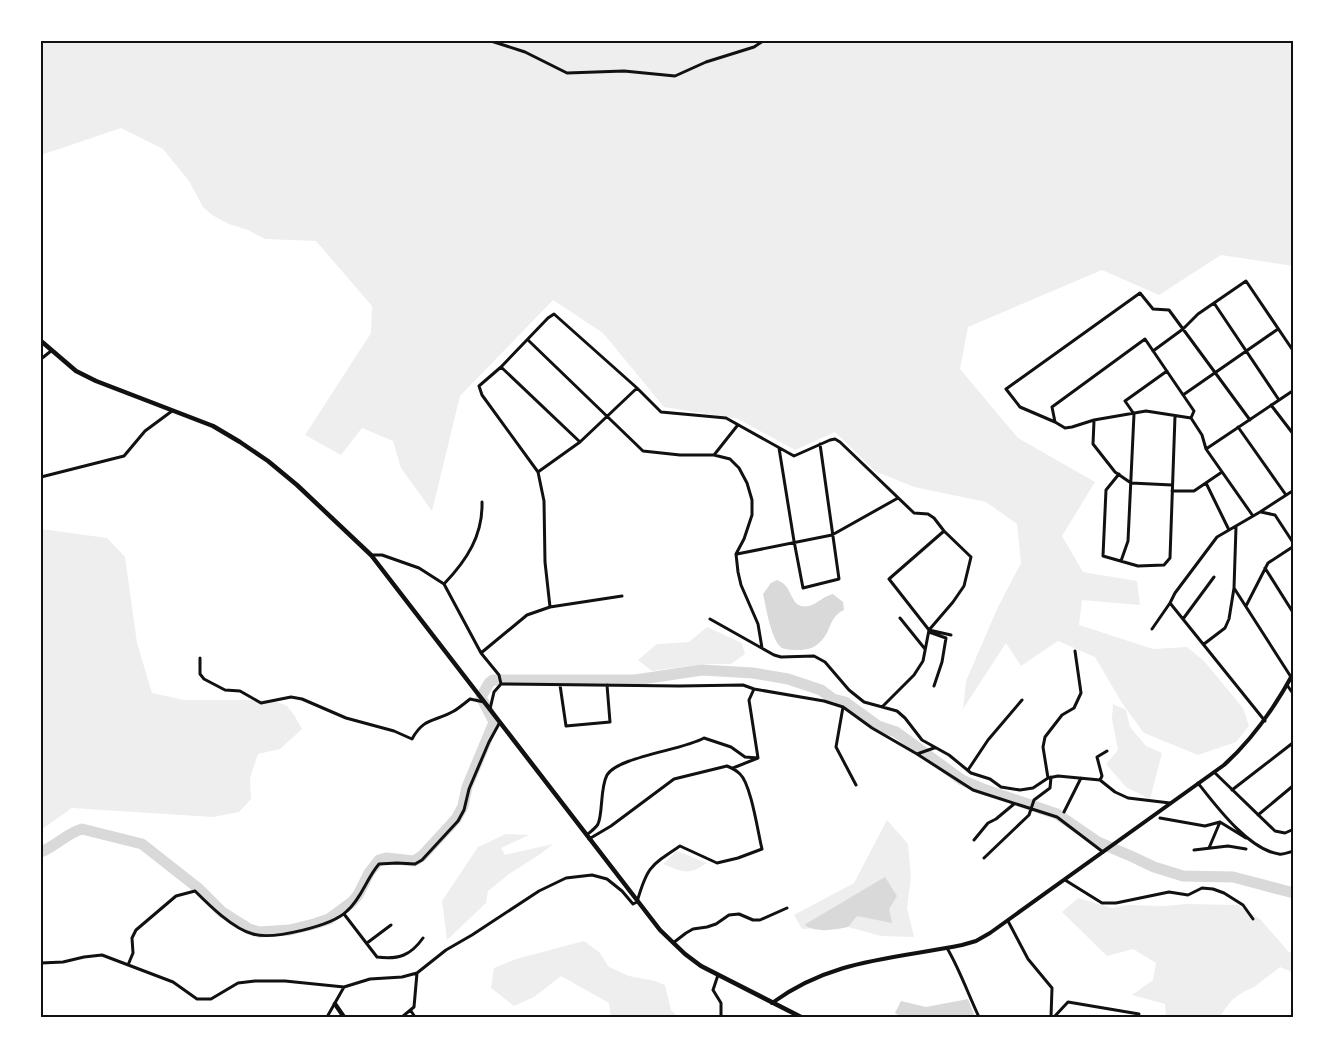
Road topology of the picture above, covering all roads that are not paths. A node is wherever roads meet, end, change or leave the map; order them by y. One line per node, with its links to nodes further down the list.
1 (491, 41): 2 (street)
2 (763, 41)
3 (1214, 303): 4 (street); 5 (street); 10 (street)
4 (1183, 329): 9 (street); 15 (street); 28 (street)
5 (1278, 329): 10 (street); 11 (street)
6 (528, 340): 13 (street); 16 (street); 23 (street)
7 (41, 341): 8 (main road)
8 (51, 351): 12 (street); 21 (main road)
9 (1153, 351): 14 (street); 28 (street)
10 (1246, 351): 15 (street); 19 (street)
11 (1294, 352)
12 (41, 359)
13 (501, 367): 32 (street); 37 (street)
14 (1166, 371): 18 (street); 22 (street)
15 (1214, 373): 18 (street); 27 (street)
16 (637, 388): 23 (street); 29 (street)
17 (1294, 390): 19 (street)
18 (1183, 394): 25 (street)
19 (1279, 400): 20 (street)
20 (1271, 405): 27 (street); 31 (street)
21 (172, 410): 40 (street); 58 (main road)
22 (1134, 414): 24 (street); 26 (street); 41 (street)
23 (607, 416): 32 (street); 36 (street)
24 (1175, 416): 25 (street); 43 (street)
25 (1191, 418): 35 (street)
26 (1094, 420): 28 (street); 39 (street)
27 (1250, 420): 30 (street)
28 (1055, 422)
29 (736, 426): 34 (street); 36 (street)
30 (1238, 427): 35 (street); 46 (street)
31 (1294, 435)
32 (580, 442): 37 (street)
33 (820, 444): 34 (street); 47 (street); 54 (street)
34 (779, 448): 55 (street)
35 (1206, 449): 38 (street)
36 (714, 455): 57 (street)
37 (538, 472): 67 (street)
38 (1222, 472): 42 (street); 50 (street)
39 (1119, 474): 41 (street); 59 (street)
40 (41, 477)
41 (1131, 483): 43 (street); 59 (street)
42 (1206, 483): 45 (street); 52 (street)
43 (1172, 485): 45 (street)
44 (1294, 490): 46 (street)
45 (1172, 491): 59 (street)
46 (1286, 495): 49 (street)
47 (898, 498): 53 (street); 54 (street)
48 (482, 502): 62 (street)
49 (1260, 512): 50 (street); 56 (street)
50 (1253, 516): 51 (street)
51 (1236, 527): 52 (street); 63 (street)
52 (1229, 530): 65 (street)
53 (944, 531): 73 (street); 73 (street)
54 (832, 535): 55 (street); 55 (street)
55 (794, 542): 57 (street)
56 (1294, 545): 60 (street)
57 (736, 554): 76 (street)
58 (371, 555): 62 (street); 90 (main road)
59 (1121, 561)
60 (1265, 568): 66 (street); 68 (street)
61 (1214, 576): 71 (street)
62 (444, 584): 79 (street)
63 (1234, 588): 66 (street); 75 (street)
64 (622, 596): 67 (street)
65 (1170, 603): 71 (street); 72 (street)
66 (1246, 606): 81 (street)
67 (550, 607): 79 (street)
68 (1294, 614)
69 (900, 618): 77 (street)
70 (710, 619): 76 (street)
71 (1183, 619): 75 (street)
72 (1152, 629)
73 (929, 630): 74 (street); 77 (street); 86 (street)
74 (951, 635)
75 (1204, 644): 94 (street)
76 (762, 648): 92 (street)
77 (925, 649): 92 (street)
78 (1075, 651): 104 (street)
79 (481, 653): 82 (street)
80 (200, 658): 90 (street)
81 (1293, 674): 85 (street)
82 (501, 684): 83 (street); 93 (street)
83 (560, 685): 84 (street); 84 (street)
84 (607, 685): 87 (street)
85 (1287, 685): 88 (street); 94 (street)
86 (934, 686)
87 (754, 689): 91 (street); 100 (street)
88 (1294, 695)
89 (1022, 700): 102 (street)
90 (484, 702): 93 (main road)
91 (843, 707): 99 (street); 108 (street)
92 (882, 707): 97 (street)
93 (490, 709): 95 (main road)
94 (1264, 721): 103 (street)
95 (500, 722): 119 (main road); 131 (street)
96 (1294, 742): 110 (street)
97 (934, 748): 99 (street); 102 (street)
98 (1107, 751): 106 (street)
99 (917, 754): 111 (street)
100 (758, 758): 101 (street); 119 (street)
101 (733, 768): 119 (street); 129 (street)
102 (968, 770): 104 (street)
103 (1214, 772): 107 (street); 110 (street)
104 (1050, 778): 105 (street); 113 (street)
105 (1081, 778): 106 (street); 114 (street)
106 (1100, 780): 112 (street)
107 (1198, 783): 112 (street); 121 (street)
108 (856, 785)
109 (1294, 785): 115 (street)
110 (1232, 790): 115 (street)
111 (1015, 804): 113 (street); 120 (street)
112 (1170, 804): 126 (street)
113 (1030, 810): 126 (street); 127 (street)
114 (1064, 812)
115 (1258, 815): 118 (street)
116 (1160, 818): 117 (street)
117 (1220, 822): 121 (street); 122 (street)
118 (1294, 829)
119 (587, 838): 129 (main road)
120 (974, 840)
121 (1255, 843): 125 (street)
122 (1210, 848): 123 (street); 124 (street)
123 (1246, 849)
124 (1194, 850)
125 (1294, 851)
126 (1103, 852): 128 (street)
127 (984, 858)
128 (1065, 880): 132 (street); 133 (street)
129 (636, 902): 137 (main road); 141 (street)
130 (787, 908): 137 (street)
131 (344, 914): 136 (street); 140 (street)
132 (1253, 920)
133 (1008, 921): 138 (street); 155 (street)
134 (391, 925): 136 (street)
135 (423, 938): 136 (street)
136 (367, 944)
137 (673, 944): 142 (main road)
138 (947, 948): 144 (street); 154 (street)
139 (41, 963): 140 (street)
140 (128, 965): 143 (street)
141 (417, 973): 143 (street); 146 (street)
142 (718, 976): 144 (main road); 152 (street)
143 (344, 987): 145 (street)
144 (772, 1003): 153 (main road)
145 (335, 1004): 148 (street); 149 (main road)
146 (411, 1011): 150 (street); 151 (street)
147 (1139, 1014): 155 (street)
148 (327, 1017)
149 (344, 1017)
150 (402, 1017)
151 (415, 1017)
152 (721, 1017)
153 (801, 1017)
154 (979, 1017)
155 (1052, 1017)

